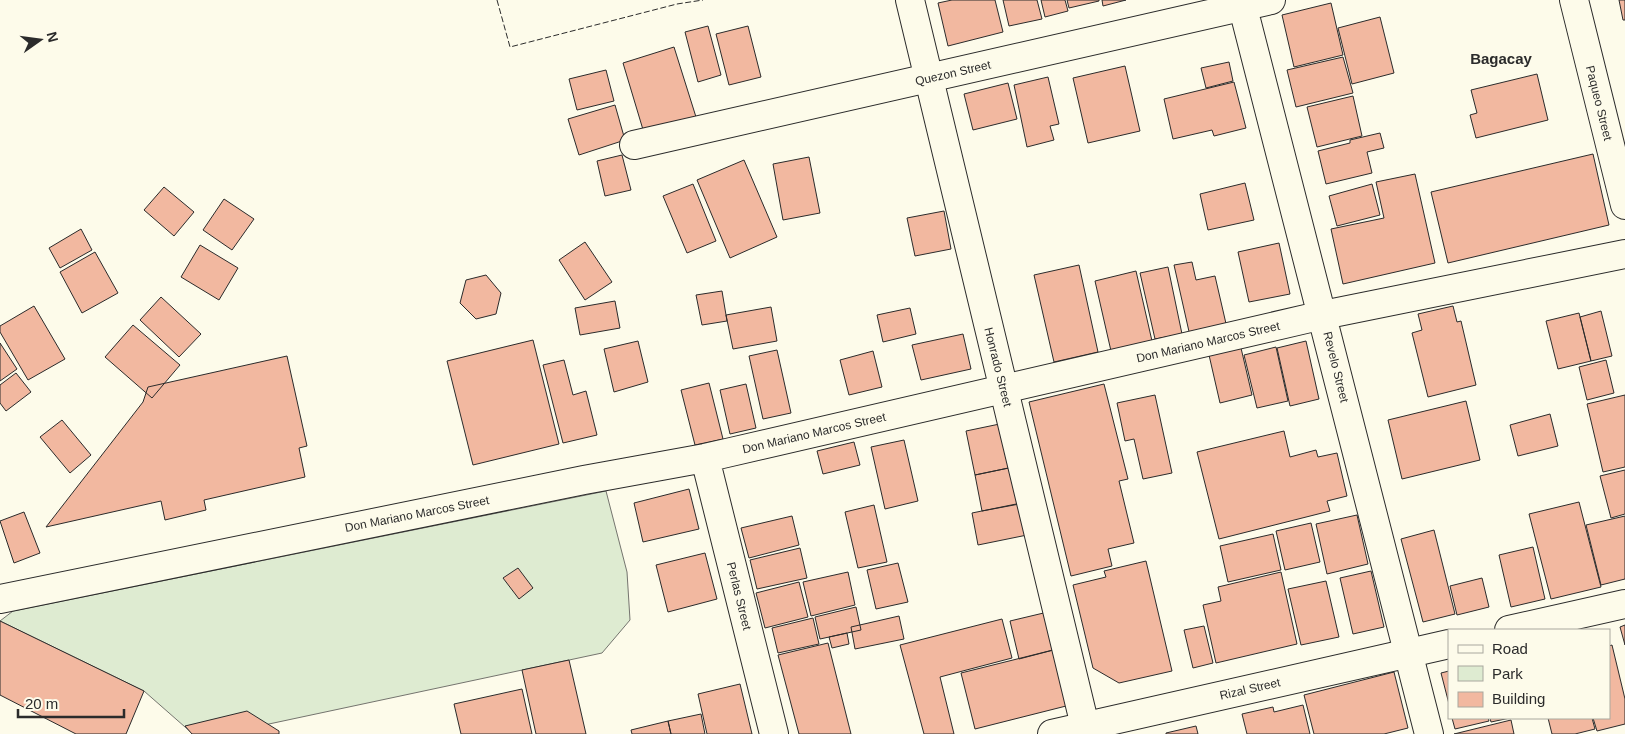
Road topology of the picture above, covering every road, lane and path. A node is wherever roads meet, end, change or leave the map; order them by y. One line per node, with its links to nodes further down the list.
1 (910, 0): 5 (street, Honrado Street)
2 (1271, 0): 4 (street, Quezon Street)
3 (1574, 0): 7 (street, Paqueo Street)
4 (1242, 3): 5 (street, Quezon Street); 9 (street, Revelo Street)
5 (928, 78): 6 (street, Quezon Street); 10 (street, Honrado Street)
6 (634, 146)
7 (1625, 205)
8 (1625, 254): 9 (street, Don Mariano Marcos Street)
9 (1323, 315): 10 (street, Don Mariano Marcos Street); 16 (street, Revelo Street)
10 (1004, 389): 11 (street, Don Mariano Marcos Street); 17 (street, Honrado Street)
11 (704, 458): 12 (street, Don Mariano Marcos Street); 18 (street, Perlas Street)
12 (0, 599)
13 (1625, 604): 14 (street)
14 (1513, 629)
15 (1448, 644): 16 (street, Rizal Street)
16 (1408, 653): 17 (street, Rizal Street); 20 (street, Revelo Street)
17 (1086, 730): 19 (street, Rizal Street)
18 (774, 734)
19 (1052, 734)
20 (1429, 734)

